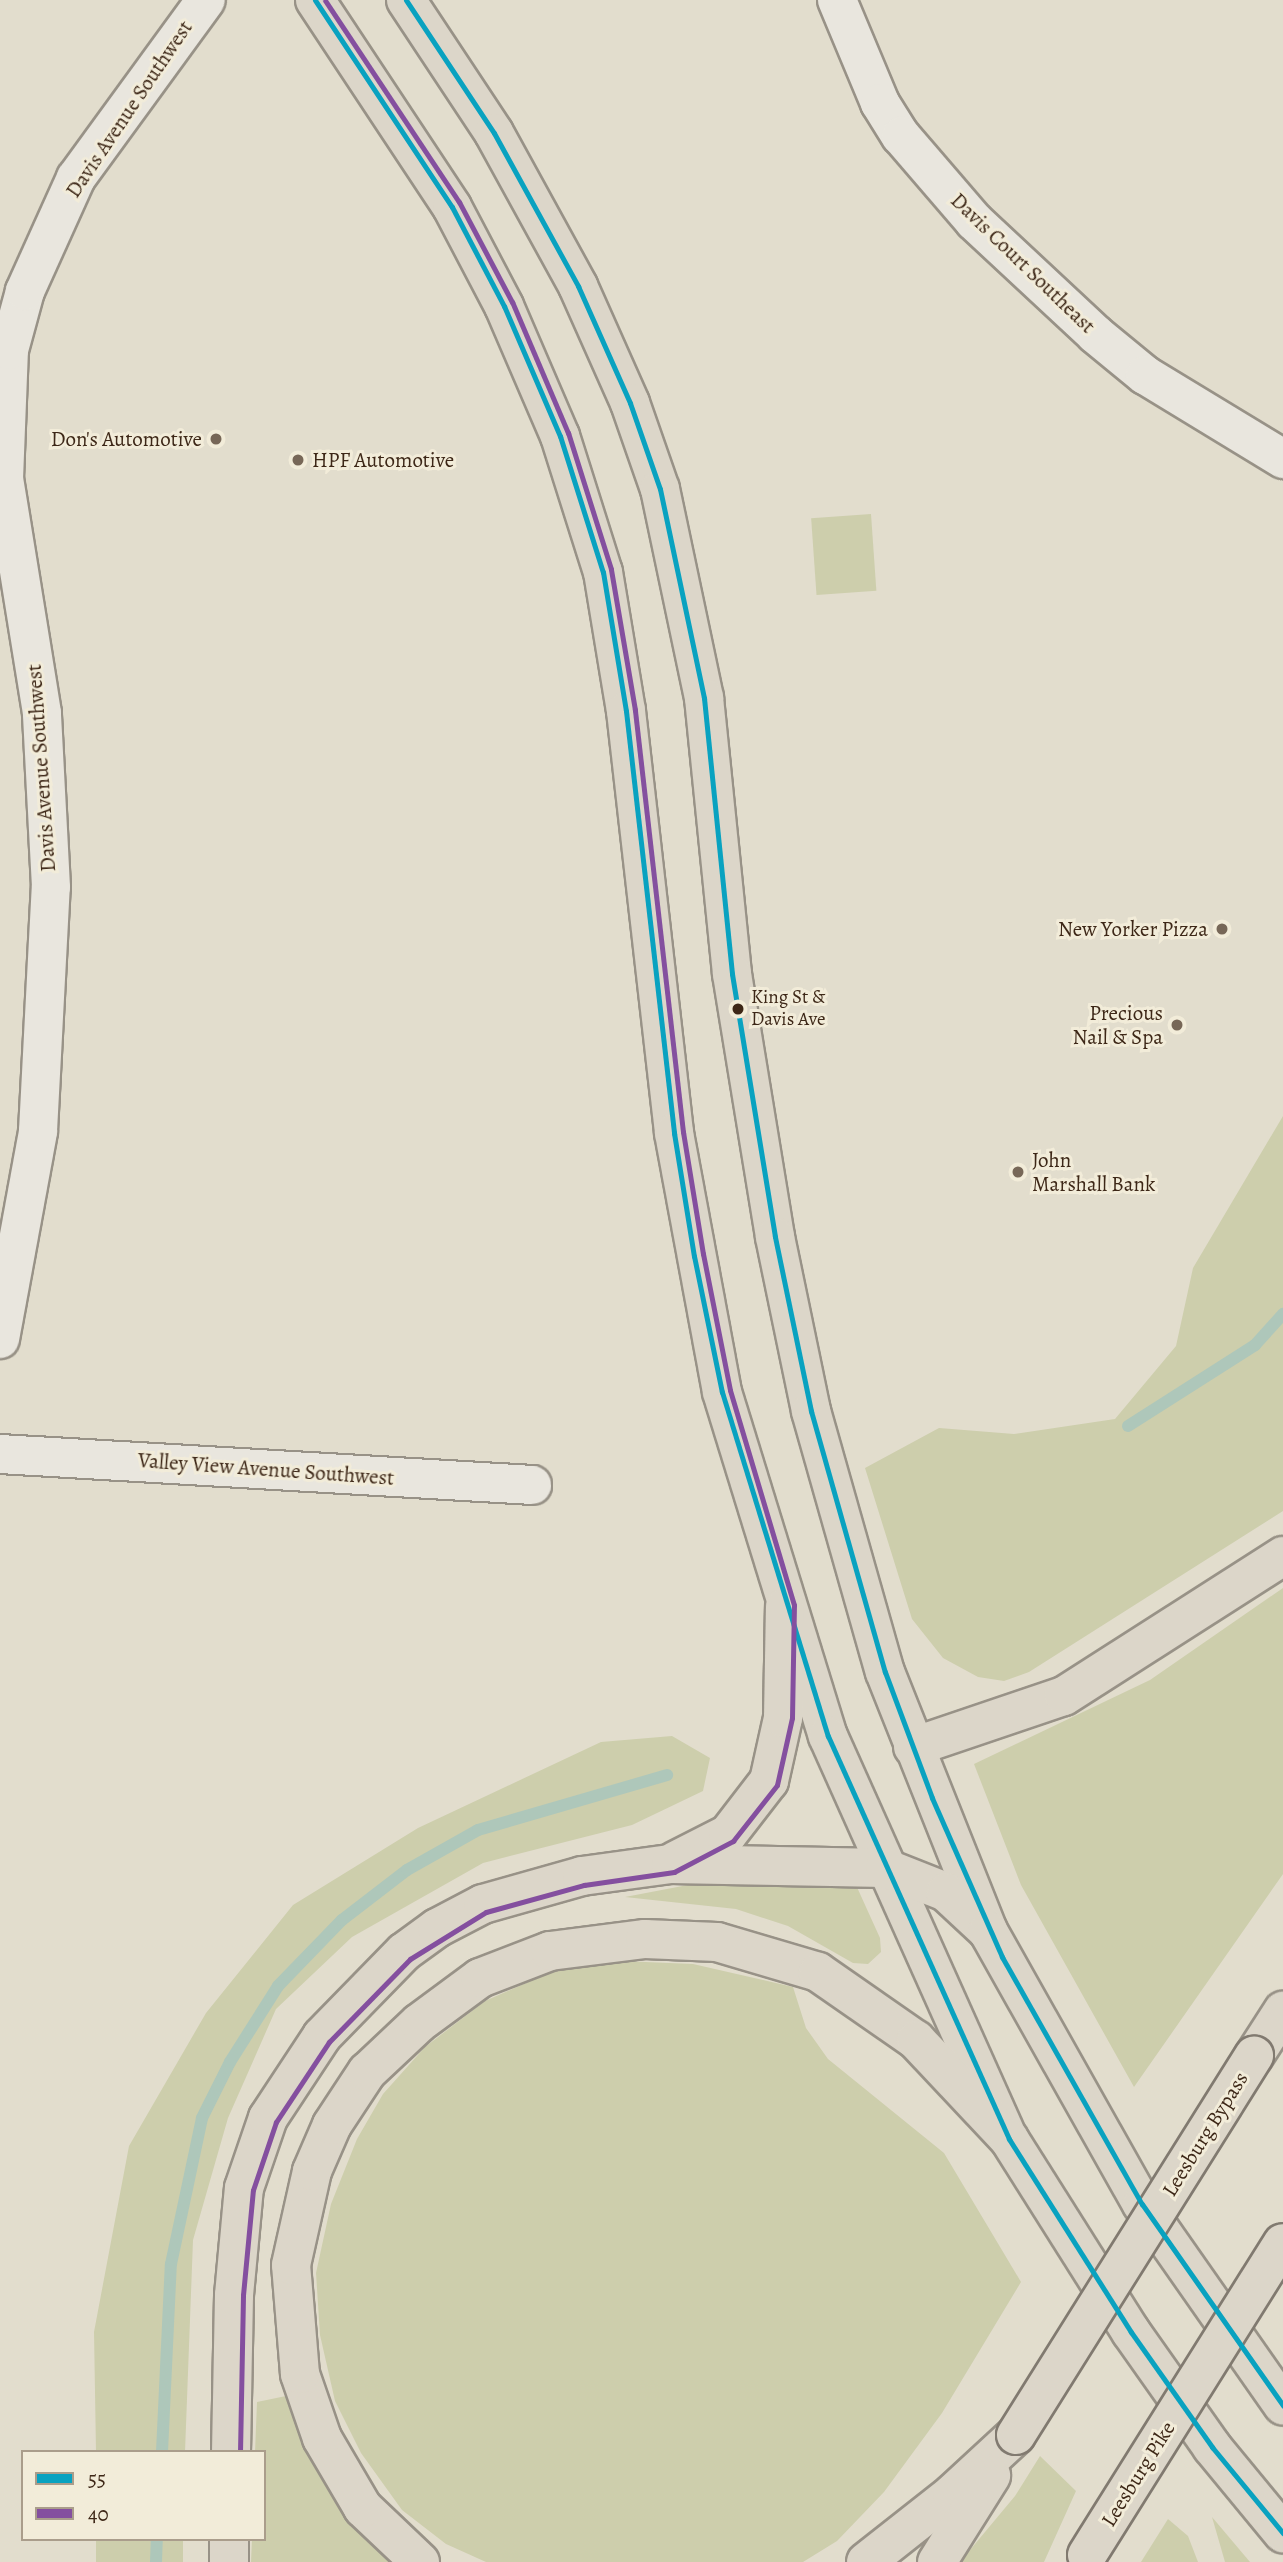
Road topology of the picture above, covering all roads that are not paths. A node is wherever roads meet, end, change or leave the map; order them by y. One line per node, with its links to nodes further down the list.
1 (206, 0): 6 (street, Davis Avenue Southwest)
2 (315, 0): 11 (main road)
3 (406, 0): 12 (main road)
4 (837, 0): 5 (street, Davis Court Southeast)
5 (1283, 459)
6 (2, 478): 7 (street, Davis Avenue Southwest)
7 (0, 1339)
8 (0, 1454): 9 (street, Valley View Avenue Southwest)
9 (532, 1485)
10 (1283, 1556): 12 (main road)
11 (785, 1607): 13 (main road); 14 (main road)
12 (913, 1747): 15 (main road)
13 (671, 1864): 14 (main road); 21 (main road)
14 (885, 1868): 15 (main road); 17 (main road)
15 (988, 1931): 19 (main road)
16 (1283, 2011): 20 (main road, Leesburg Bypass, bridge)
17 (1009, 2139): 22 (main road); 26 (main road)
18 (1283, 2243): 24 (main road, Leesburg Pike, bridge)
19 (1283, 2406)
20 (1016, 2435): 27 (main road); 28 (main road)
21 (231, 2450)
22 (1283, 2533)
23 (229, 2541): 25 (main road)
24 (1085, 2559)
25 (229, 2562)
26 (420, 2562)
27 (866, 2562)
28 (937, 2562)

